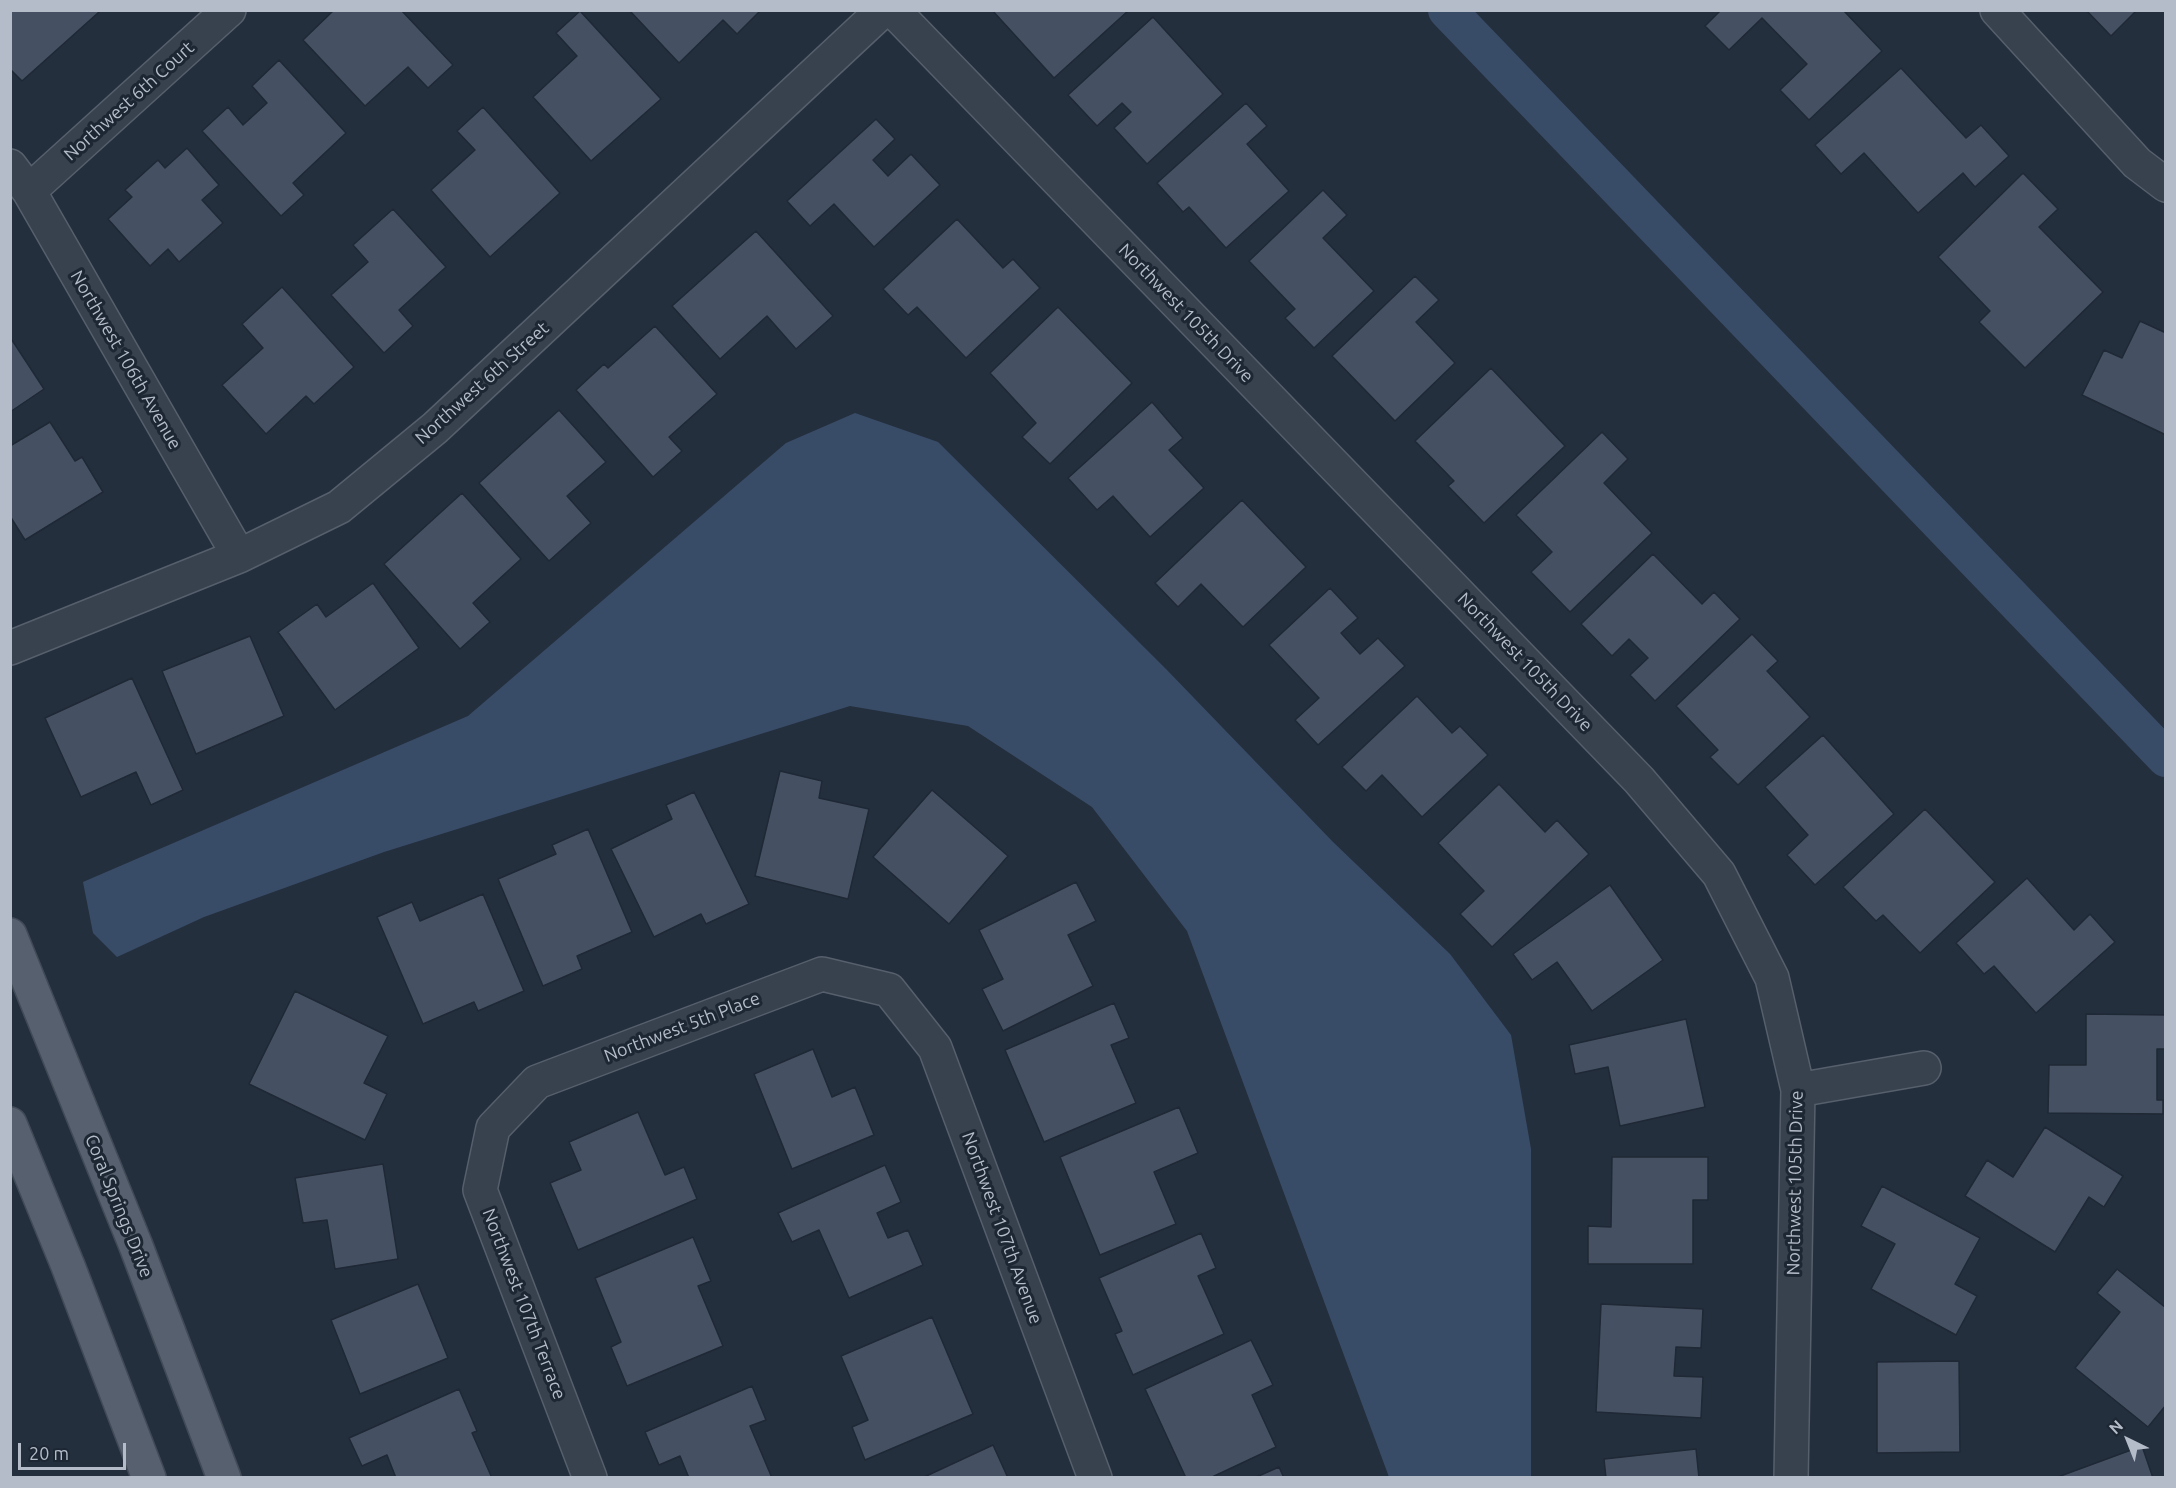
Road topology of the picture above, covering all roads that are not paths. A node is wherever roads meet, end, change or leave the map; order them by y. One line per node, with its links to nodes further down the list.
1 (229, 10): 5 (street, Northwest 6th Court)
2 (883, 10): 7 (street, Northwest 6th Street)
3 (894, 10): 12 (street, Northwest 105th Drive)
4 (1997, 10): 6 (street)
5 (20, 179): 7 (street, Northwest 106th Avenue)
6 (2166, 185)
7 (239, 556): 8 (street, Northwest 6th Street)
8 (10, 648)
9 (10, 935): 16 (main road, Coral Springs Drive)
10 (889, 990): 14 (street, Northwest 5th Place); 18 (street, Northwest 107th Avenue)
11 (1924, 1068): 12 (street)
12 (1798, 1090): 19 (street, Northwest 105th Drive)
13 (10, 1124): 15 (main road)
14 (492, 1128): 17 (street, Northwest 107th Terrace)
15 (149, 1478)
16 (224, 1478)
17 (590, 1478)
18 (1095, 1478)
19 (1791, 1478)

